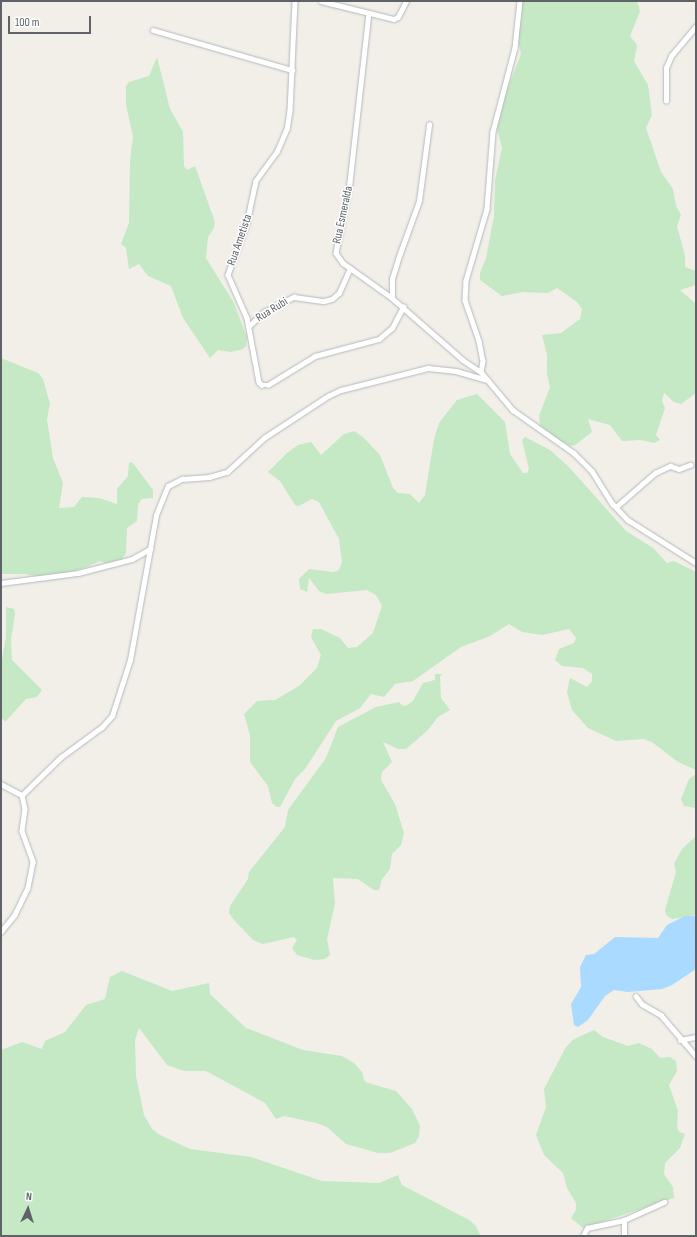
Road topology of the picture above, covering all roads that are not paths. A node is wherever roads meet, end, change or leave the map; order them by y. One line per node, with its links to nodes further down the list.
1 (295, 1): 8 (street, Rua Ametista)
2 (321, 1): 5 (street)
3 (406, 1): 5 (street)
4 (520, 1): 15 (street)
5 (369, 13): 11 (street, Rua Esmeralda)
6 (696, 26): 9 (street)
7 (153, 30): 8 (street)
8 (292, 70): 14 (street, Rua Ametista)
9 (666, 101)
10 (429, 125): 12 (street)
11 (350, 268): 12 (street, Rua Esmeralda); 14 (street, Rua Rubi)
12 (392, 298): 13 (street, Rua Esmeralda)
13 (403, 307): 14 (street, Rua Ametista); 15 (street, Rua Esmeralda)
14 (249, 326)
15 (481, 372): 16 (street, Rua Esmeralda)
16 (488, 380): 18 (street, Rua Esmeralda); 19 (street)
17 (690, 465): 18 (street)
18 (616, 507): 20 (street, Rua Esmeralda)
19 (150, 549): 21 (street); 23 (street)
20 (696, 562)
21 (1, 583)
22 (1, 784): 23 (street)
23 (22, 795): 24 (street)
24 (1, 932)
25 (636, 996): 27 (street)
26 (696, 1036): 27 (street)
27 (680, 1040): 28 (street)
28 (696, 1056)
29 (664, 1202): 30 (street)
30 (624, 1220): 31 (street); 32 (street)
31 (583, 1236)
32 (624, 1236)

